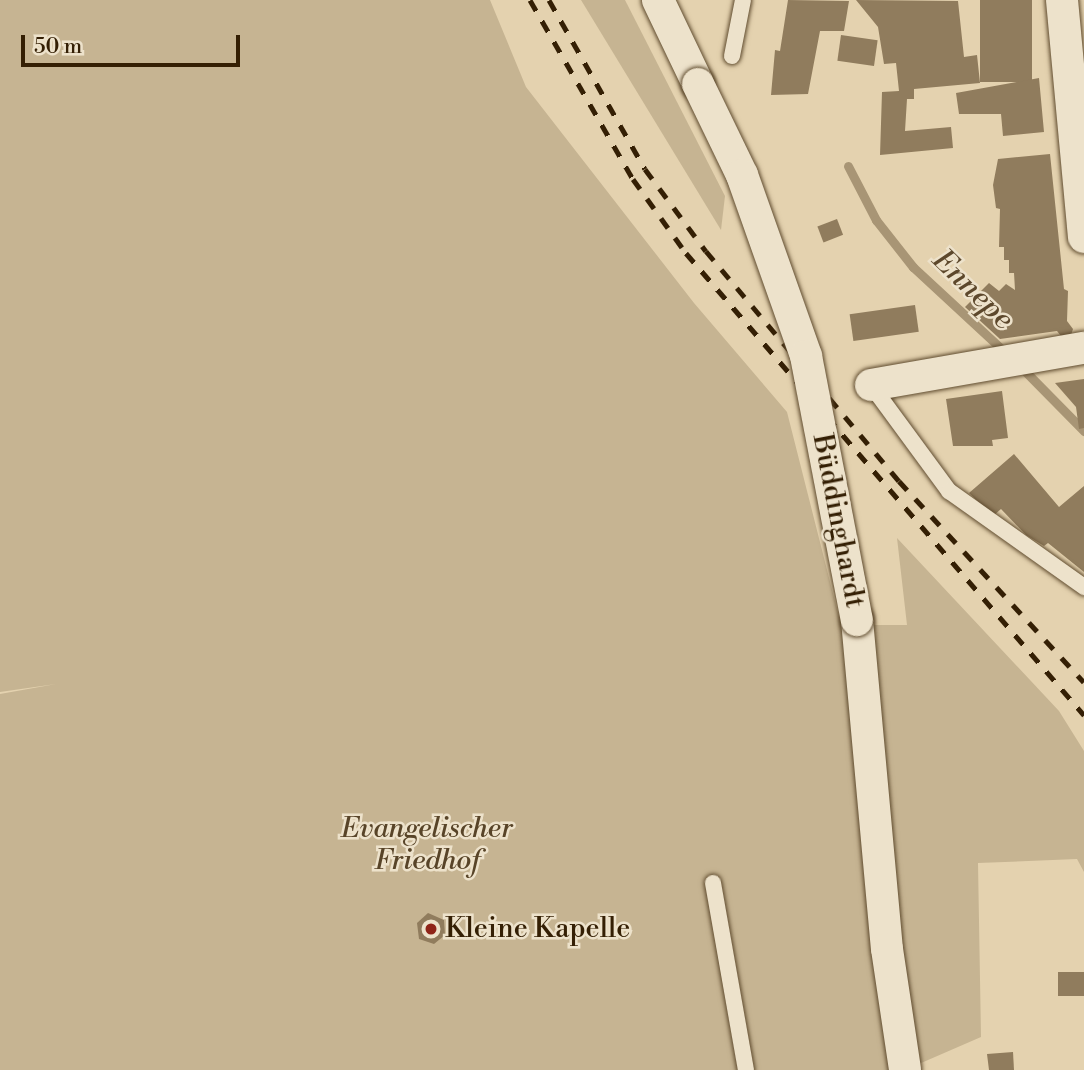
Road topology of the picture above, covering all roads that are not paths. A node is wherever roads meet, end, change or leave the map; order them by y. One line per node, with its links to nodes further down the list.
1 (658, 0): 11 (street, Büddinghardt, bridge)
2 (743, 0): 4 (lane)
3 (1062, 0): 5 (street)
4 (732, 56)
5 (1084, 237)
6 (1084, 348): 7 (street)
7 (871, 385): 8 (lane)
8 (1084, 587)
9 (713, 883): 10 (lane)
10 (746, 1070)
11 (905, 1070)

